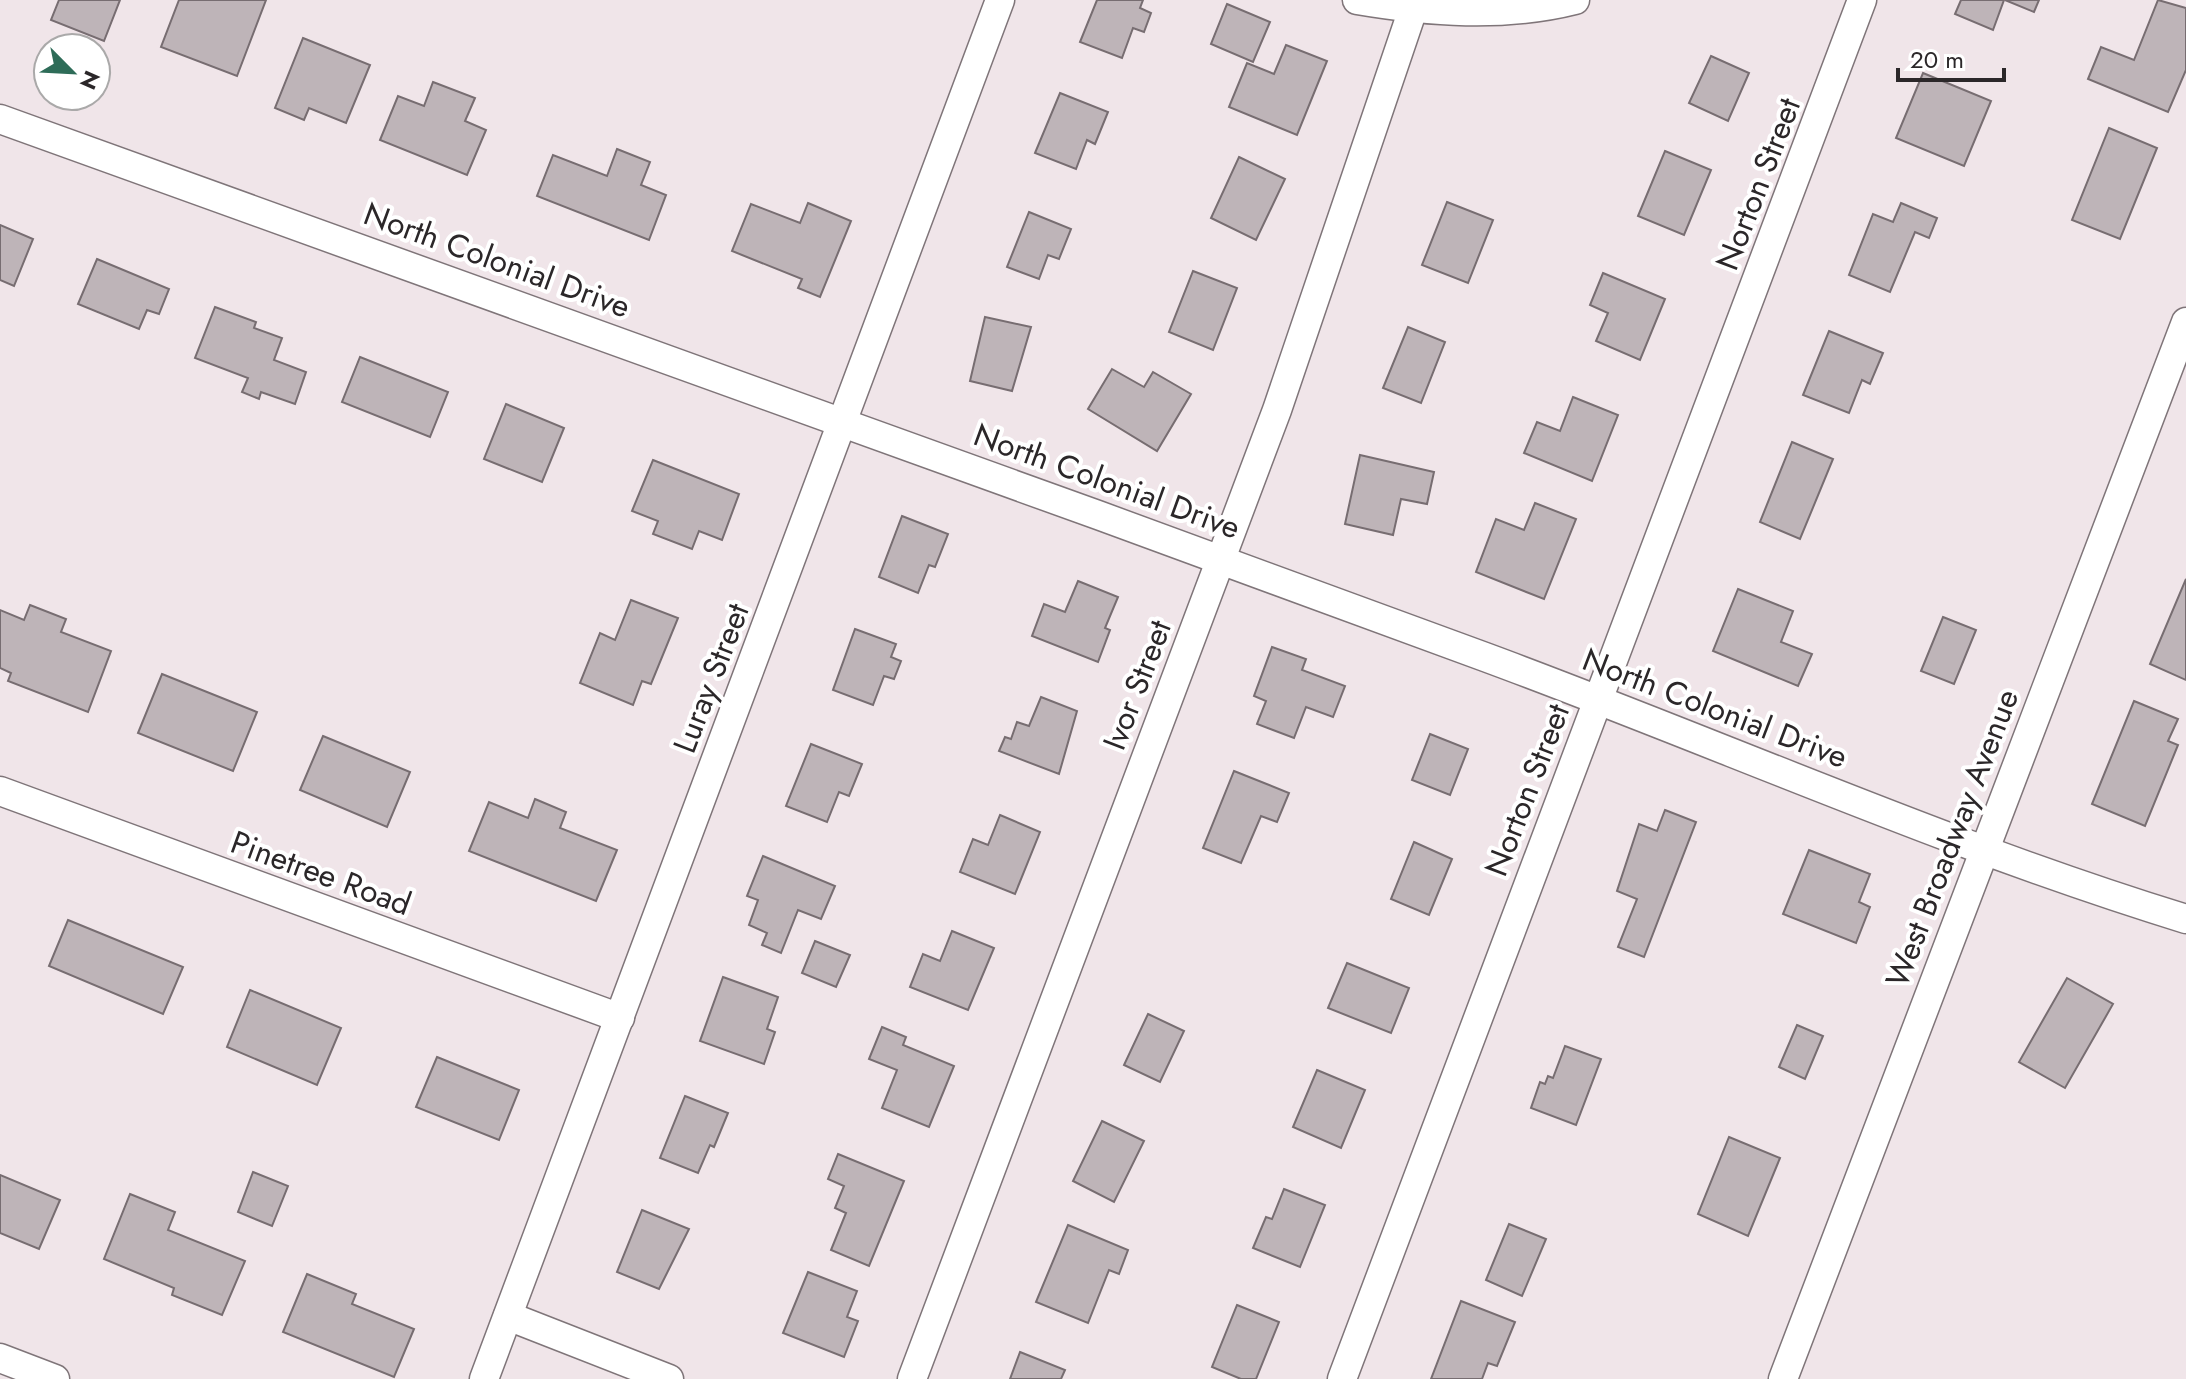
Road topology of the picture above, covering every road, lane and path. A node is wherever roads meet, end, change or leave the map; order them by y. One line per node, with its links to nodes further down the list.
1 (1000, 0): 8 (street, Luray Street)
2 (1357, 0): 5 (street)
3 (1575, 0): 5 (street)
4 (1862, 0): 10 (street, Norton Street)
5 (1413, 9): 9 (street, Ivor Street)
6 (0, 119): 8 (street, North Colonial Drive)
7 (2186, 322): 12 (street, West Broadway Avenue)
8 (843, 420): 9 (street, North Colonial Drive); 14 (street, Luray Street)
9 (1220, 560): 10 (street, North Colonial Drive); 20 (street, Ivor Street)
10 (1597, 698): 12 (street, North Colonial Drive); 21 (street, Norton Street)
11 (0, 791): 14 (street, Pinetree Road)
12 (1985, 848): 13 (street, North Colonial Drive); 22 (street, West Broadway Avenue)
13 (2186, 919)
14 (620, 1018): 15 (street, Luray Street)
15 (508, 1316): 18 (street, Luray Street); 19 (street)
16 (0, 1358): 17 (street)
17 (55, 1379)
18 (484, 1379)
19 (669, 1379)
20 (912, 1379)
21 (1342, 1379)
22 (1783, 1379)

